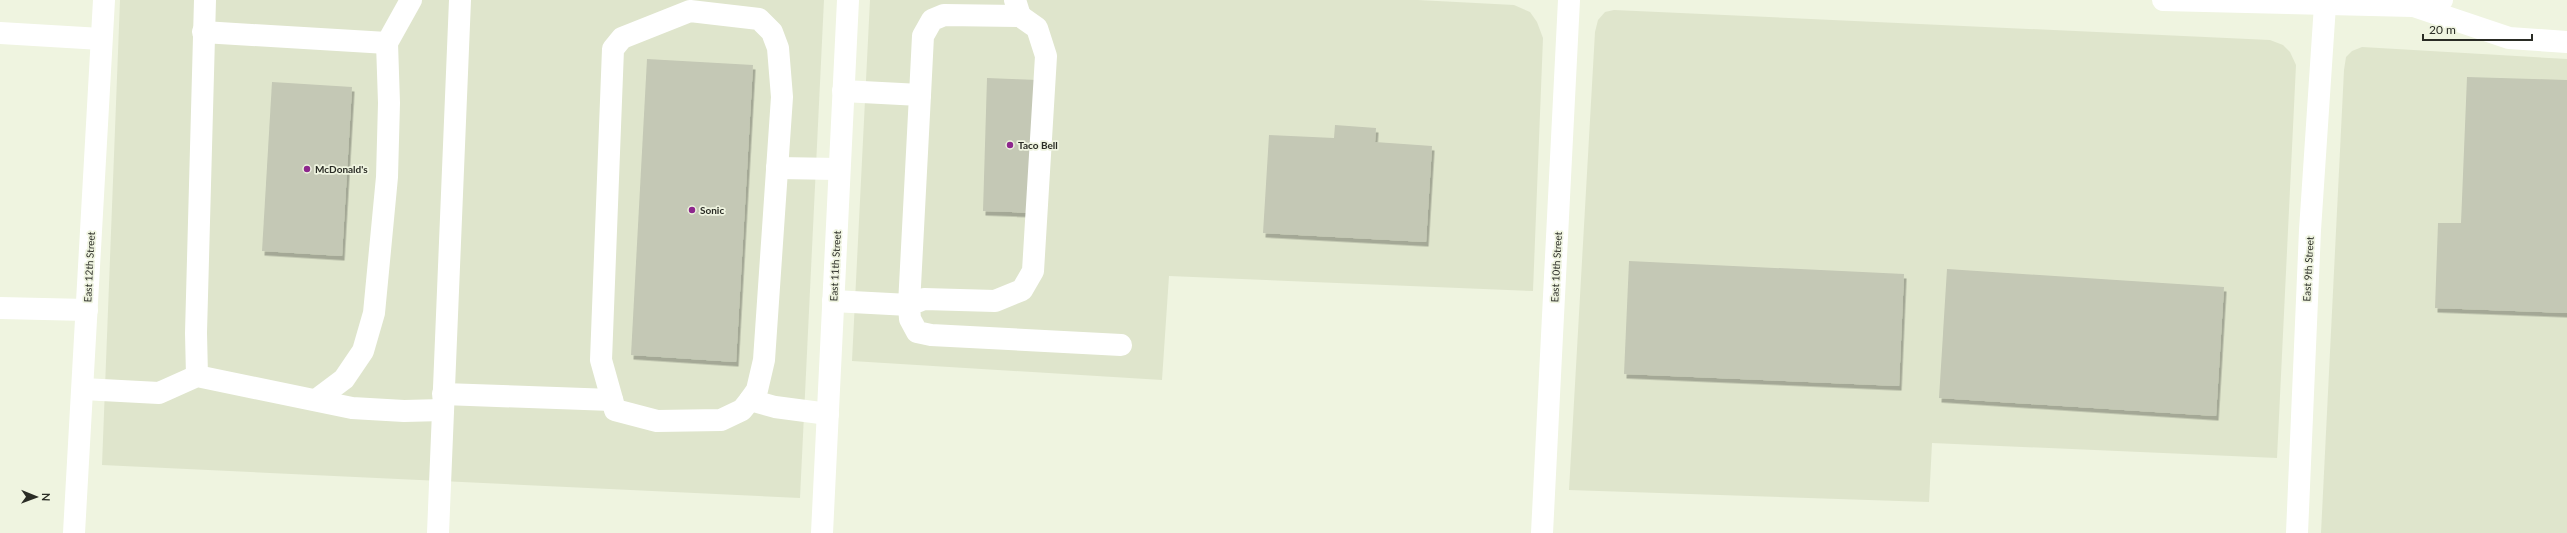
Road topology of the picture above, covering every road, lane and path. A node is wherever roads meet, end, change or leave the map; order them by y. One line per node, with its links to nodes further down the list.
1 (104, 0): 16 (street, East 12th Street)
2 (205, 0): 14 (street)
3 (411, 0): 18 (street)
4 (460, 0): 33 (street)
5 (848, 0): 19 (street, East 11th Street)
6 (1569, 0): 38 (street, East 10th Street)
7 (2163, 0): 9 (street)
8 (2442, 0): 10 (street)
9 (2205, 1): 11 (street)
10 (2413, 3): 11 (street); 17 (street)
11 (2325, 5): 39 (street, East 9th Street)
12 (690, 6): 21 (street); 31 (street)
13 (1017, 8): 20 (street); 24 (street)
14 (203, 32): 18 (street); 28 (street)
15 (0, 33): 16 (street)
16 (101, 39): 26 (street, East 12th Street)
17 (2567, 42)
18 (386, 43): 30 (street)
19 (844, 91): 20 (street); 22 (street, East 11th Street)
20 (920, 95): 24 (street)
21 (777, 168): 22 (street); 32 (street)
22 (839, 169): 23 (street, East 11th Street)
23 (833, 301): 24 (street); 34 (street, East 11th Street)
24 (909, 305): 27 (street)
25 (0, 308): 26 (street)
26 (87, 310): 29 (street, East 12th Street)
27 (1121, 345)
28 (197, 376): 29 (street); 30 (street)
29 (83, 389): 35 (street, East 12th Street)
30 (316, 400): 33 (street)
31 (612, 400): 32 (street); 33 (street)
32 (750, 400): 34 (street)
33 (443, 402): 36 (street)
34 (828, 414): 37 (street, East 11th Street)
35 (74, 533)
36 (438, 533)
37 (822, 533)
38 (1542, 533)
39 (2297, 533)

